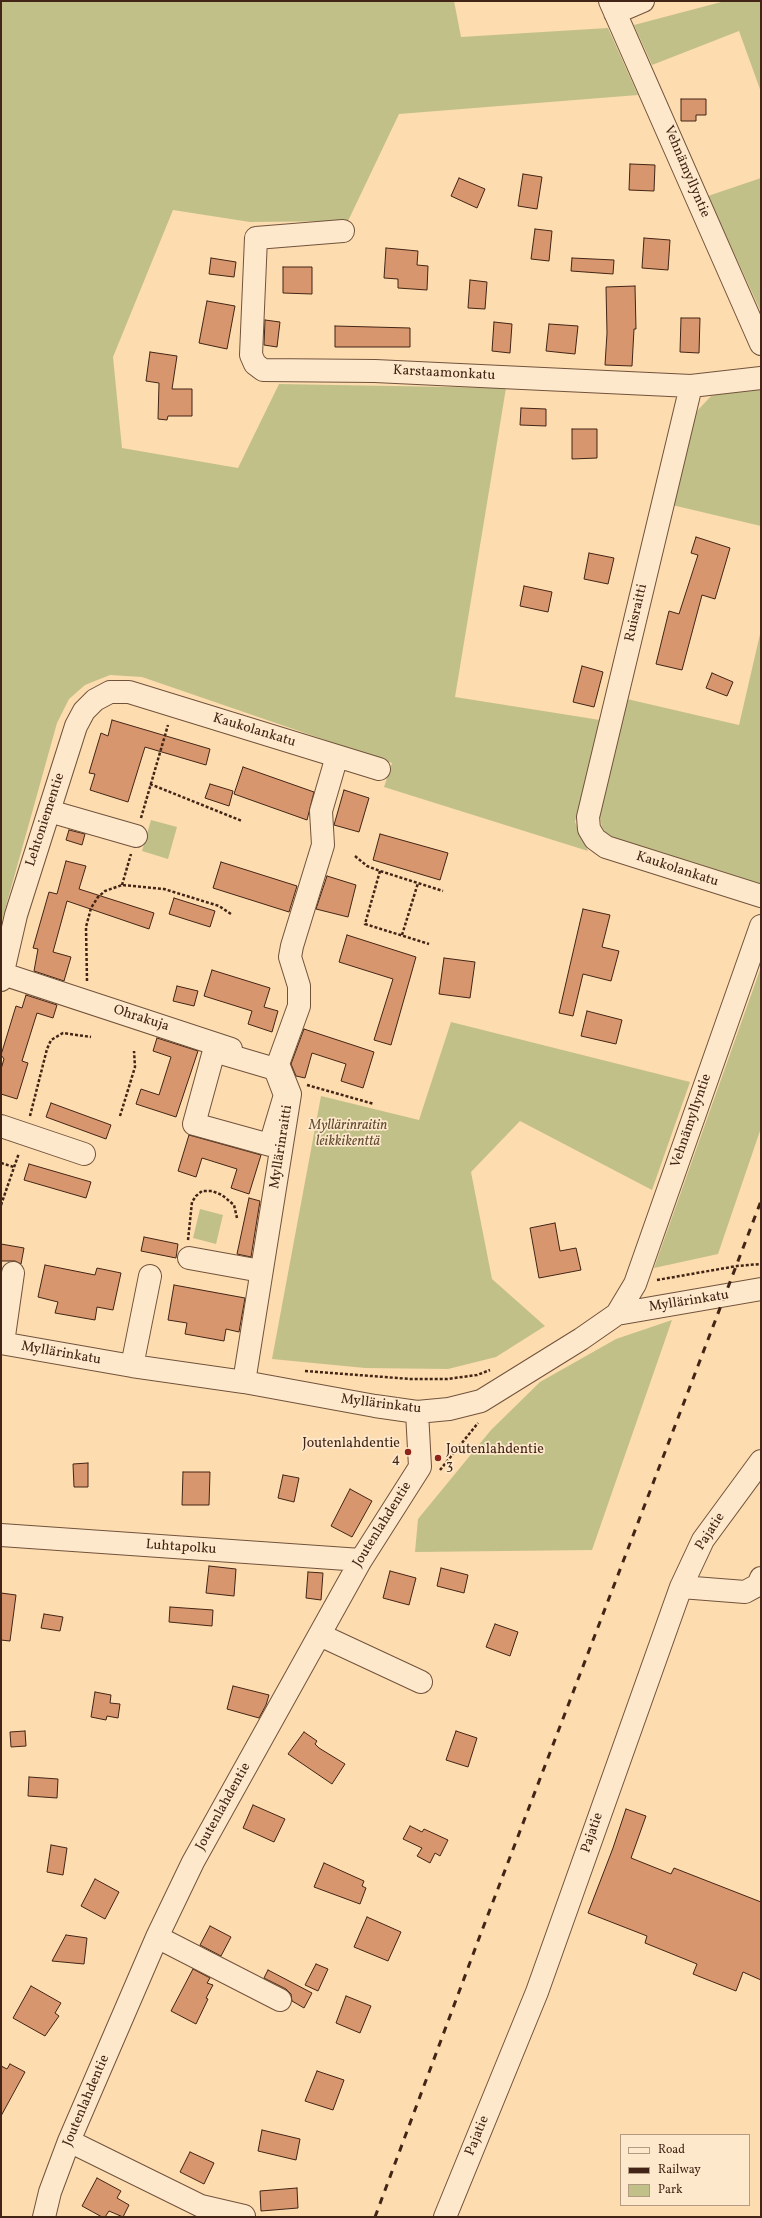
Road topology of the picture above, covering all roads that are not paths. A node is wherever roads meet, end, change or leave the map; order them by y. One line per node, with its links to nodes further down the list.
1 (643, 1): 2 (street)
2 (612, 7): 4 (street, Vehnämyllyntie)
3 (343, 230): 6 (street, Karstaamonkatu)
4 (761, 344)
5 (761, 378): 6 (street, Karstaamonkatu)
6 (691, 386): 12 (street, Ruisraitti)
7 (129, 692): 8 (street, Kaukolankatu); 10 (street, Lehtoniementie)
8 (337, 756): 9 (street, Kaukolankatu); 16 (street)
9 (379, 769)
10 (49, 811): 11 (street); 15 (street, Lehtoniementie)
11 (136, 836)
12 (595, 839): 13 (street, Kaukolankatu)
13 (761, 896)
14 (761, 926): 25 (street, Vehnämyllyntie)
15 (2, 977): 16 (street, Ohrakuja)
16 (281, 1070): 21 (street, Myllärinraitti)
17 (1, 1126): 19 (street)
18 (270, 1145): 18 (street)
19 (84, 1154)
20 (189, 1258): 21 (street)
21 (261, 1271): 28 (street, Myllärinraitti)
22 (13, 1273): 26 (street)
23 (150, 1276): 27 (street)
24 (761, 1289): 25 (street, Myllärinkatu)
25 (617, 1314): 29 (street, Myllärinkatu)
26 (2, 1343): 27 (street, Myllärinkatu)
27 (132, 1366): 28 (street, Myllärinkatu)
28 (244, 1382): 29 (street, Myllärinkatu)
29 (417, 1412): 32 (street, Joutenlahdentie)
30 (759, 1470): 34 (street, Pajatie)
31 (1, 1535): 32 (street, Luhtapolku)
32 (361, 1560): 35 (street, Joutenlahdentie)
33 (761, 1578): 34 (street)
34 (681, 1587): 42 (street, Pajatie)
35 (320, 1635): 36 (street); 37 (street, Joutenlahdentie)
36 (421, 1682)
37 (157, 1937): 38 (street); 39 (street, Joutenlahdentie)
38 (280, 2000)
39 (69, 2141): 40 (street); 41 (street, Joutenlahdentie)
40 (244, 2216)
41 (44, 2217)
42 (445, 2217)

